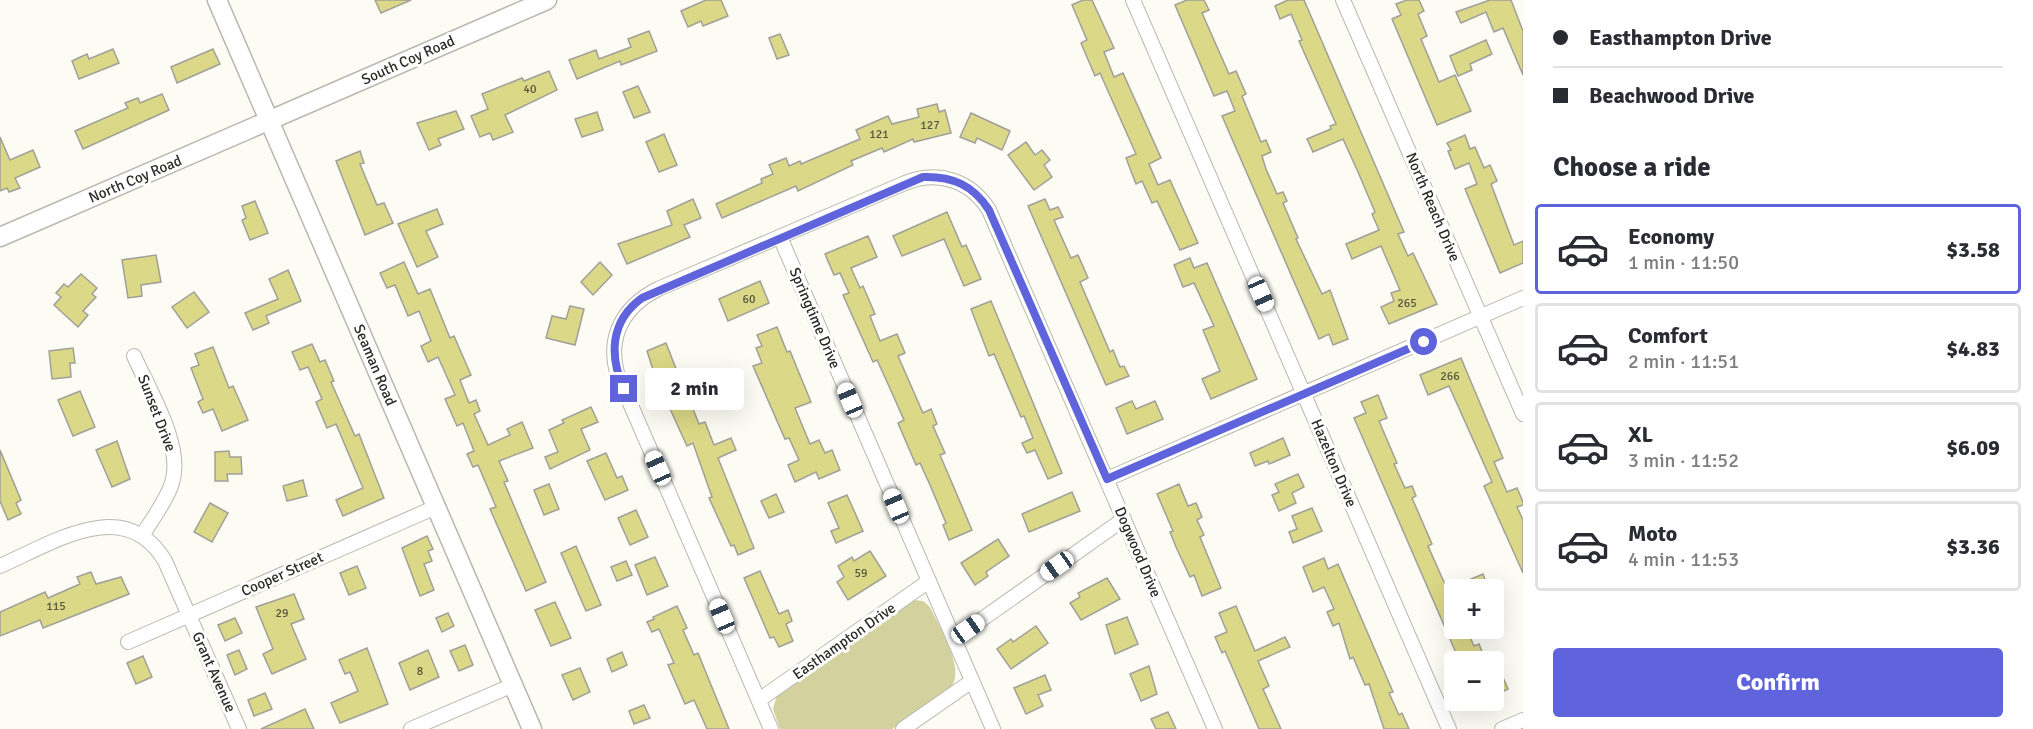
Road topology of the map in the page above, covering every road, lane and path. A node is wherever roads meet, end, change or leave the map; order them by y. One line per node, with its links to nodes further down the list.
1 (218, 0): 5 (street, Seaman Road)
2 (547, 0): 5 (street, South Coy Road)
3 (1133, 0): 11 (street, Hazelton Drive)
4 (1343, 0): 9 (street, North Reach Drive)
5 (270, 121): 6 (street, North Coy Road); 14 (street, Seaman Road)
6 (0, 237)
7 (780, 237): 13 (street, Dogwood Drive); 18 (street, Springtime Drive); 24 (street)
8 (1523, 298): 9 (street)
9 (1480, 317): 11 (street); 12 (street, North Reach Drive)
10 (134, 356): 16 (street, Sunset Drive)
11 (1304, 393): 13 (street); 33 (street, Hazelton Drive)
12 (1523, 414)
13 (1107, 479): 15 (street, Dogwood Drive)
14 (436, 507): 19 (street, Cooper Street); 23 (street, Seaman Road)
15 (1124, 519): 20 (street); 32 (street, Dogwood Drive)
16 (142, 536): 17 (street); 19 (street, Grant Avenue)
17 (0, 566)
18 (929, 581): 20 (street, Springtime Drive); 24 (street, Easthampton Drive)
19 (189, 615): 21 (street, Cooper Street); 26 (street, Grant Avenue)
20 (954, 639): 22 (street, Springtime Drive)
21 (128, 642)
22 (972, 681): 30 (street); 31 (street, Springtime Drive)
23 (513, 685): 27 (street); 28 (street, Seaman Road)
24 (759, 700): 29 (street)
25 (1523, 720): 34 (street)
26 (239, 729)
27 (411, 729)
28 (532, 729)
29 (771, 729)
30 (903, 729)
31 (993, 729)
32 (1215, 729)
33 (1449, 729)
34 (1502, 729)

